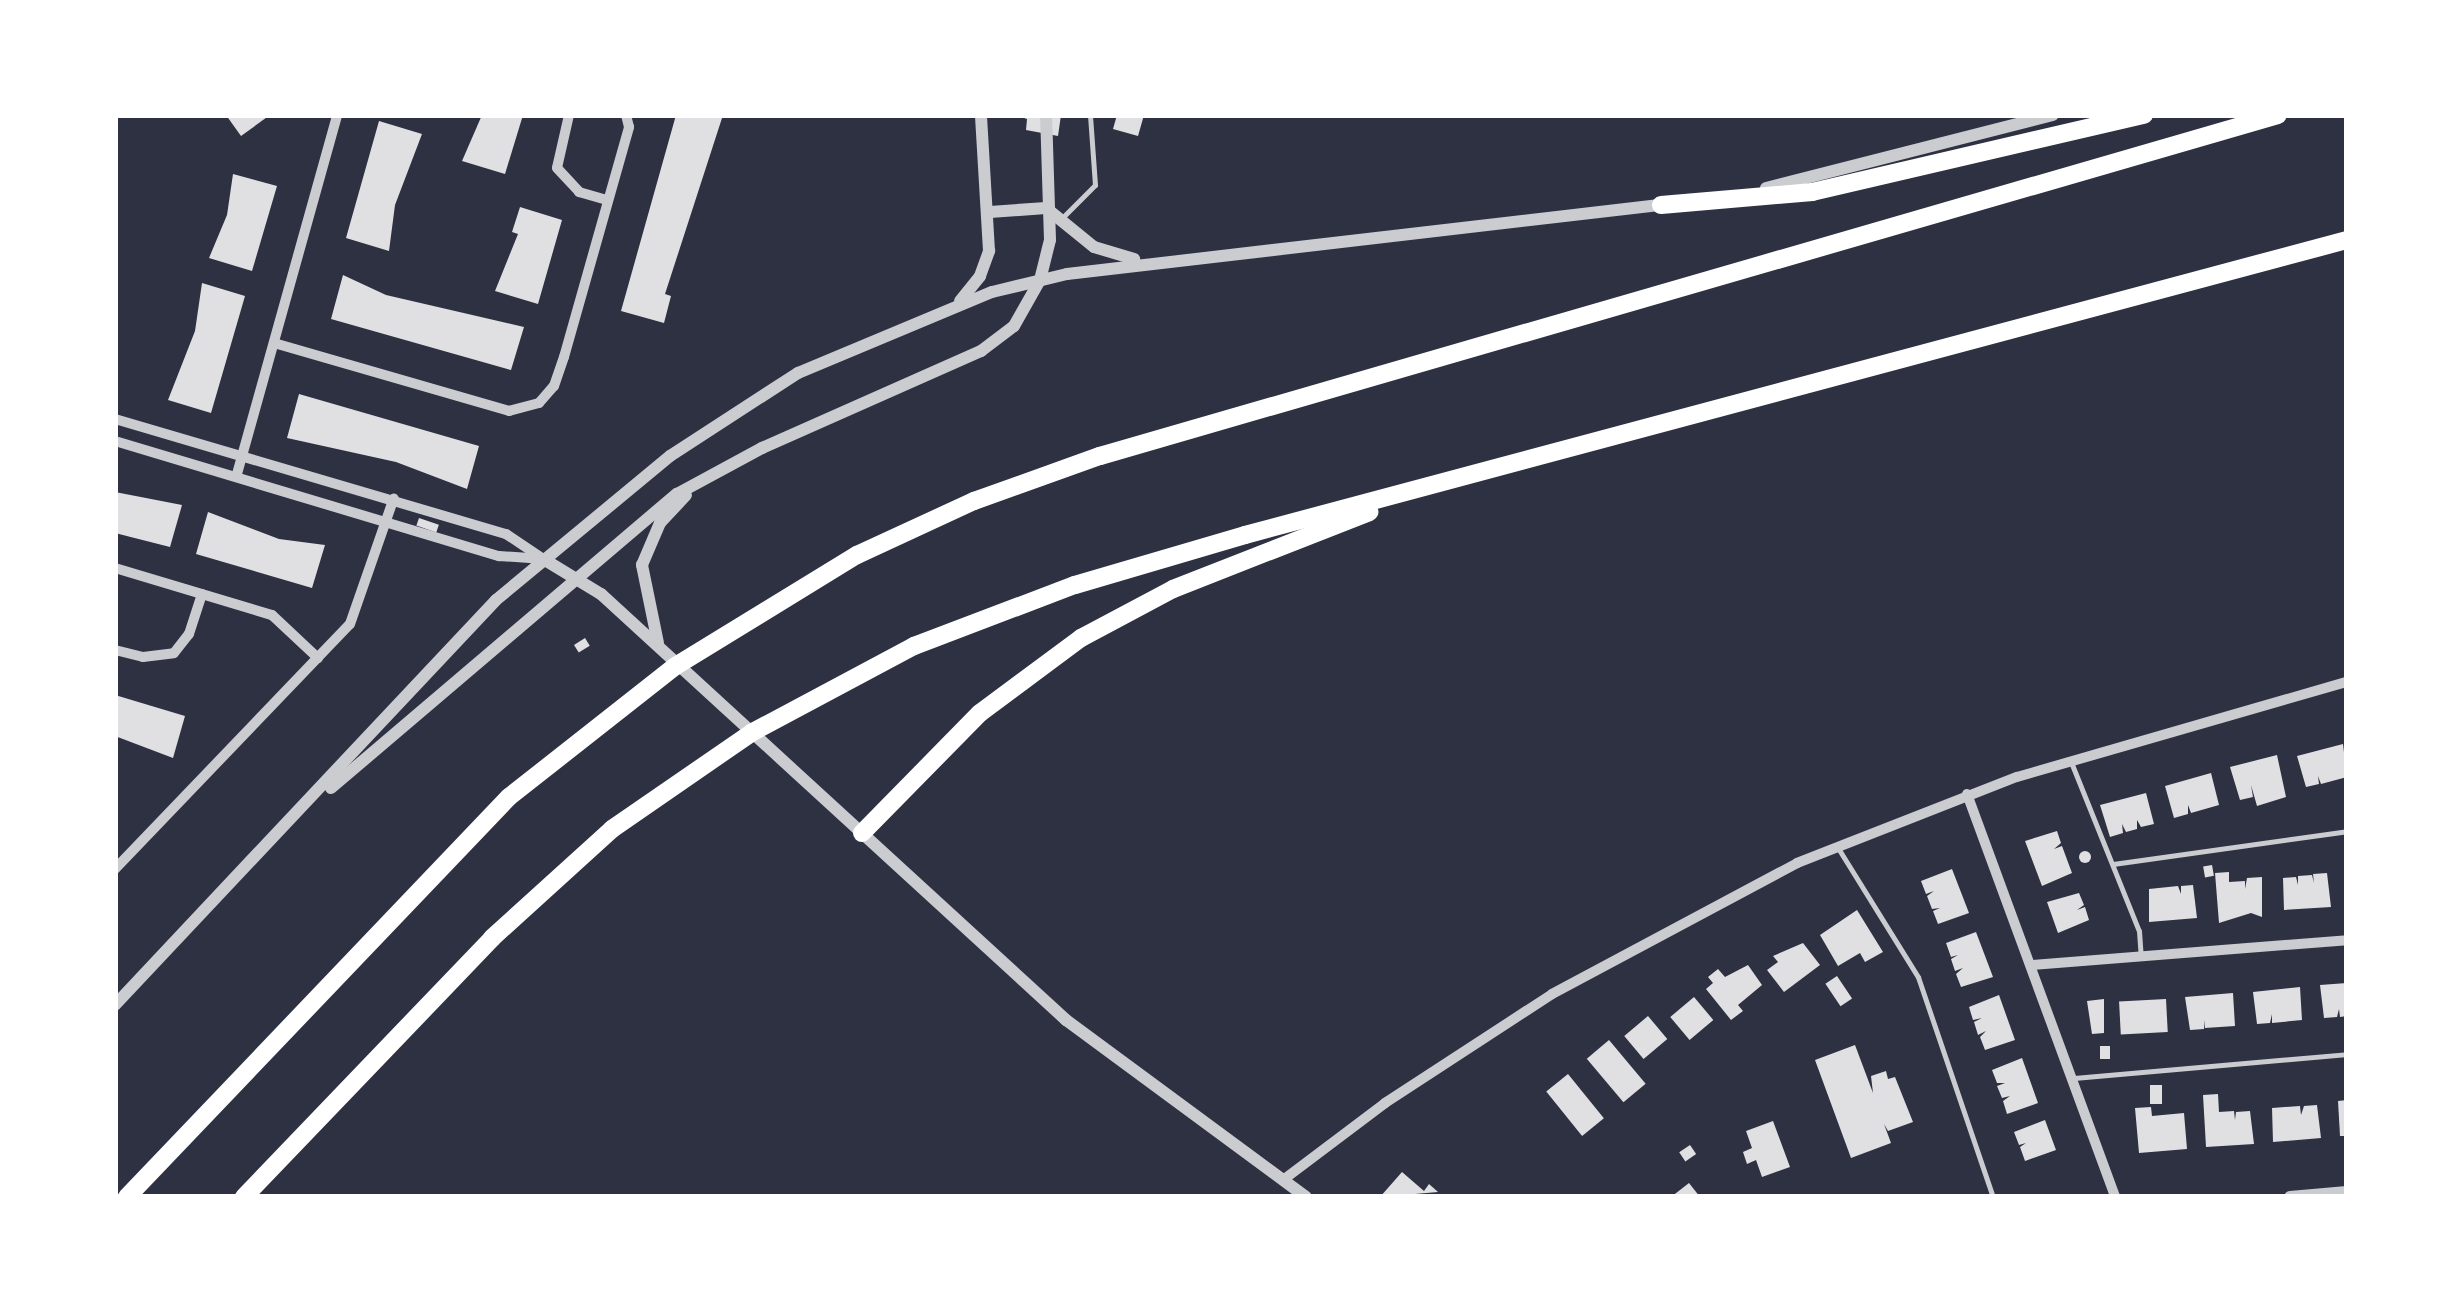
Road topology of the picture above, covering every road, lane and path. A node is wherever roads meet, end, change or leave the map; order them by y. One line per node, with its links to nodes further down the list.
1 (338, 115): 19 (street)
2 (569, 115): 10 (street)
3 (626, 115): 10 (street)
4 (981, 115): 13 (street)
5 (1046, 115): 12 (street)
6 (1090, 115): 14 (lane)
7 (2053, 115): 11 (street)
8 (2144, 115): 11 (highway)
9 (2278, 115): 52 (highway)
10 (607, 200): 19 (street)
11 (1661, 205): 16 (street)
12 (1046, 208): 13 (street); 14 (street); 17 (street)
13 (990, 212): 18 (street)
14 (1058, 221): 16 (street)
15 (2347, 240): 22 (highway)
16 (1142, 261): 17 (street)
17 (1040, 280): 18 (street); 25 (street)
18 (955, 306): 28 (street)
19 (274, 343): 23 (street)
20 (115, 418): 23 (street)
21 (115, 442): 24 (street)
22 (1546, 454): 40 (highway); 53 (highway)
23 (244, 456): 24 (street); 26 (street)
24 (237, 474): 27 (street)
25 (698, 482): 30 (street); 32 (street)
26 (394, 498): 27 (street); 28 (street)
27 (388, 521): 28 (street); 34 (street)
28 (545, 560): 30 (street); 38 (street)
29 (115, 568): 31 (street)
30 (575, 577): 32 (street); 38 (street)
31 (202, 594): 33 (street); 34 (street)
32 (658, 646): 40 (street)
33 (115, 650)
34 (318, 658): 43 (street)
35 (2347, 682): 36 (street)
36 (2070, 760): 37 (street); 42 (lane)
37 (1967, 794): 41 (street); 46 (street)
38 (299, 816): 47 (street)
39 (2347, 831): 42 (lane)
40 (862, 833): 50 (street)
41 (1836, 845): 50 (street); 55 (lane)
42 (2113, 864): 45 (lane)
43 (115, 870)
44 (2347, 940): 45 (street)
45 (2141, 957): 46 (street)
46 (2032, 965): 49 (street)
47 (115, 1005)
48 (2347, 1054): 49 (lane)
49 (2074, 1078): 56 (street)
50 (1283, 1180): 54 (street)
51 (2347, 1192): 57 (street)
52 (127, 1197)
53 (244, 1197)
54 (1306, 1197)
55 (1993, 1197)
56 (2115, 1197)
57 (2290, 1197)

